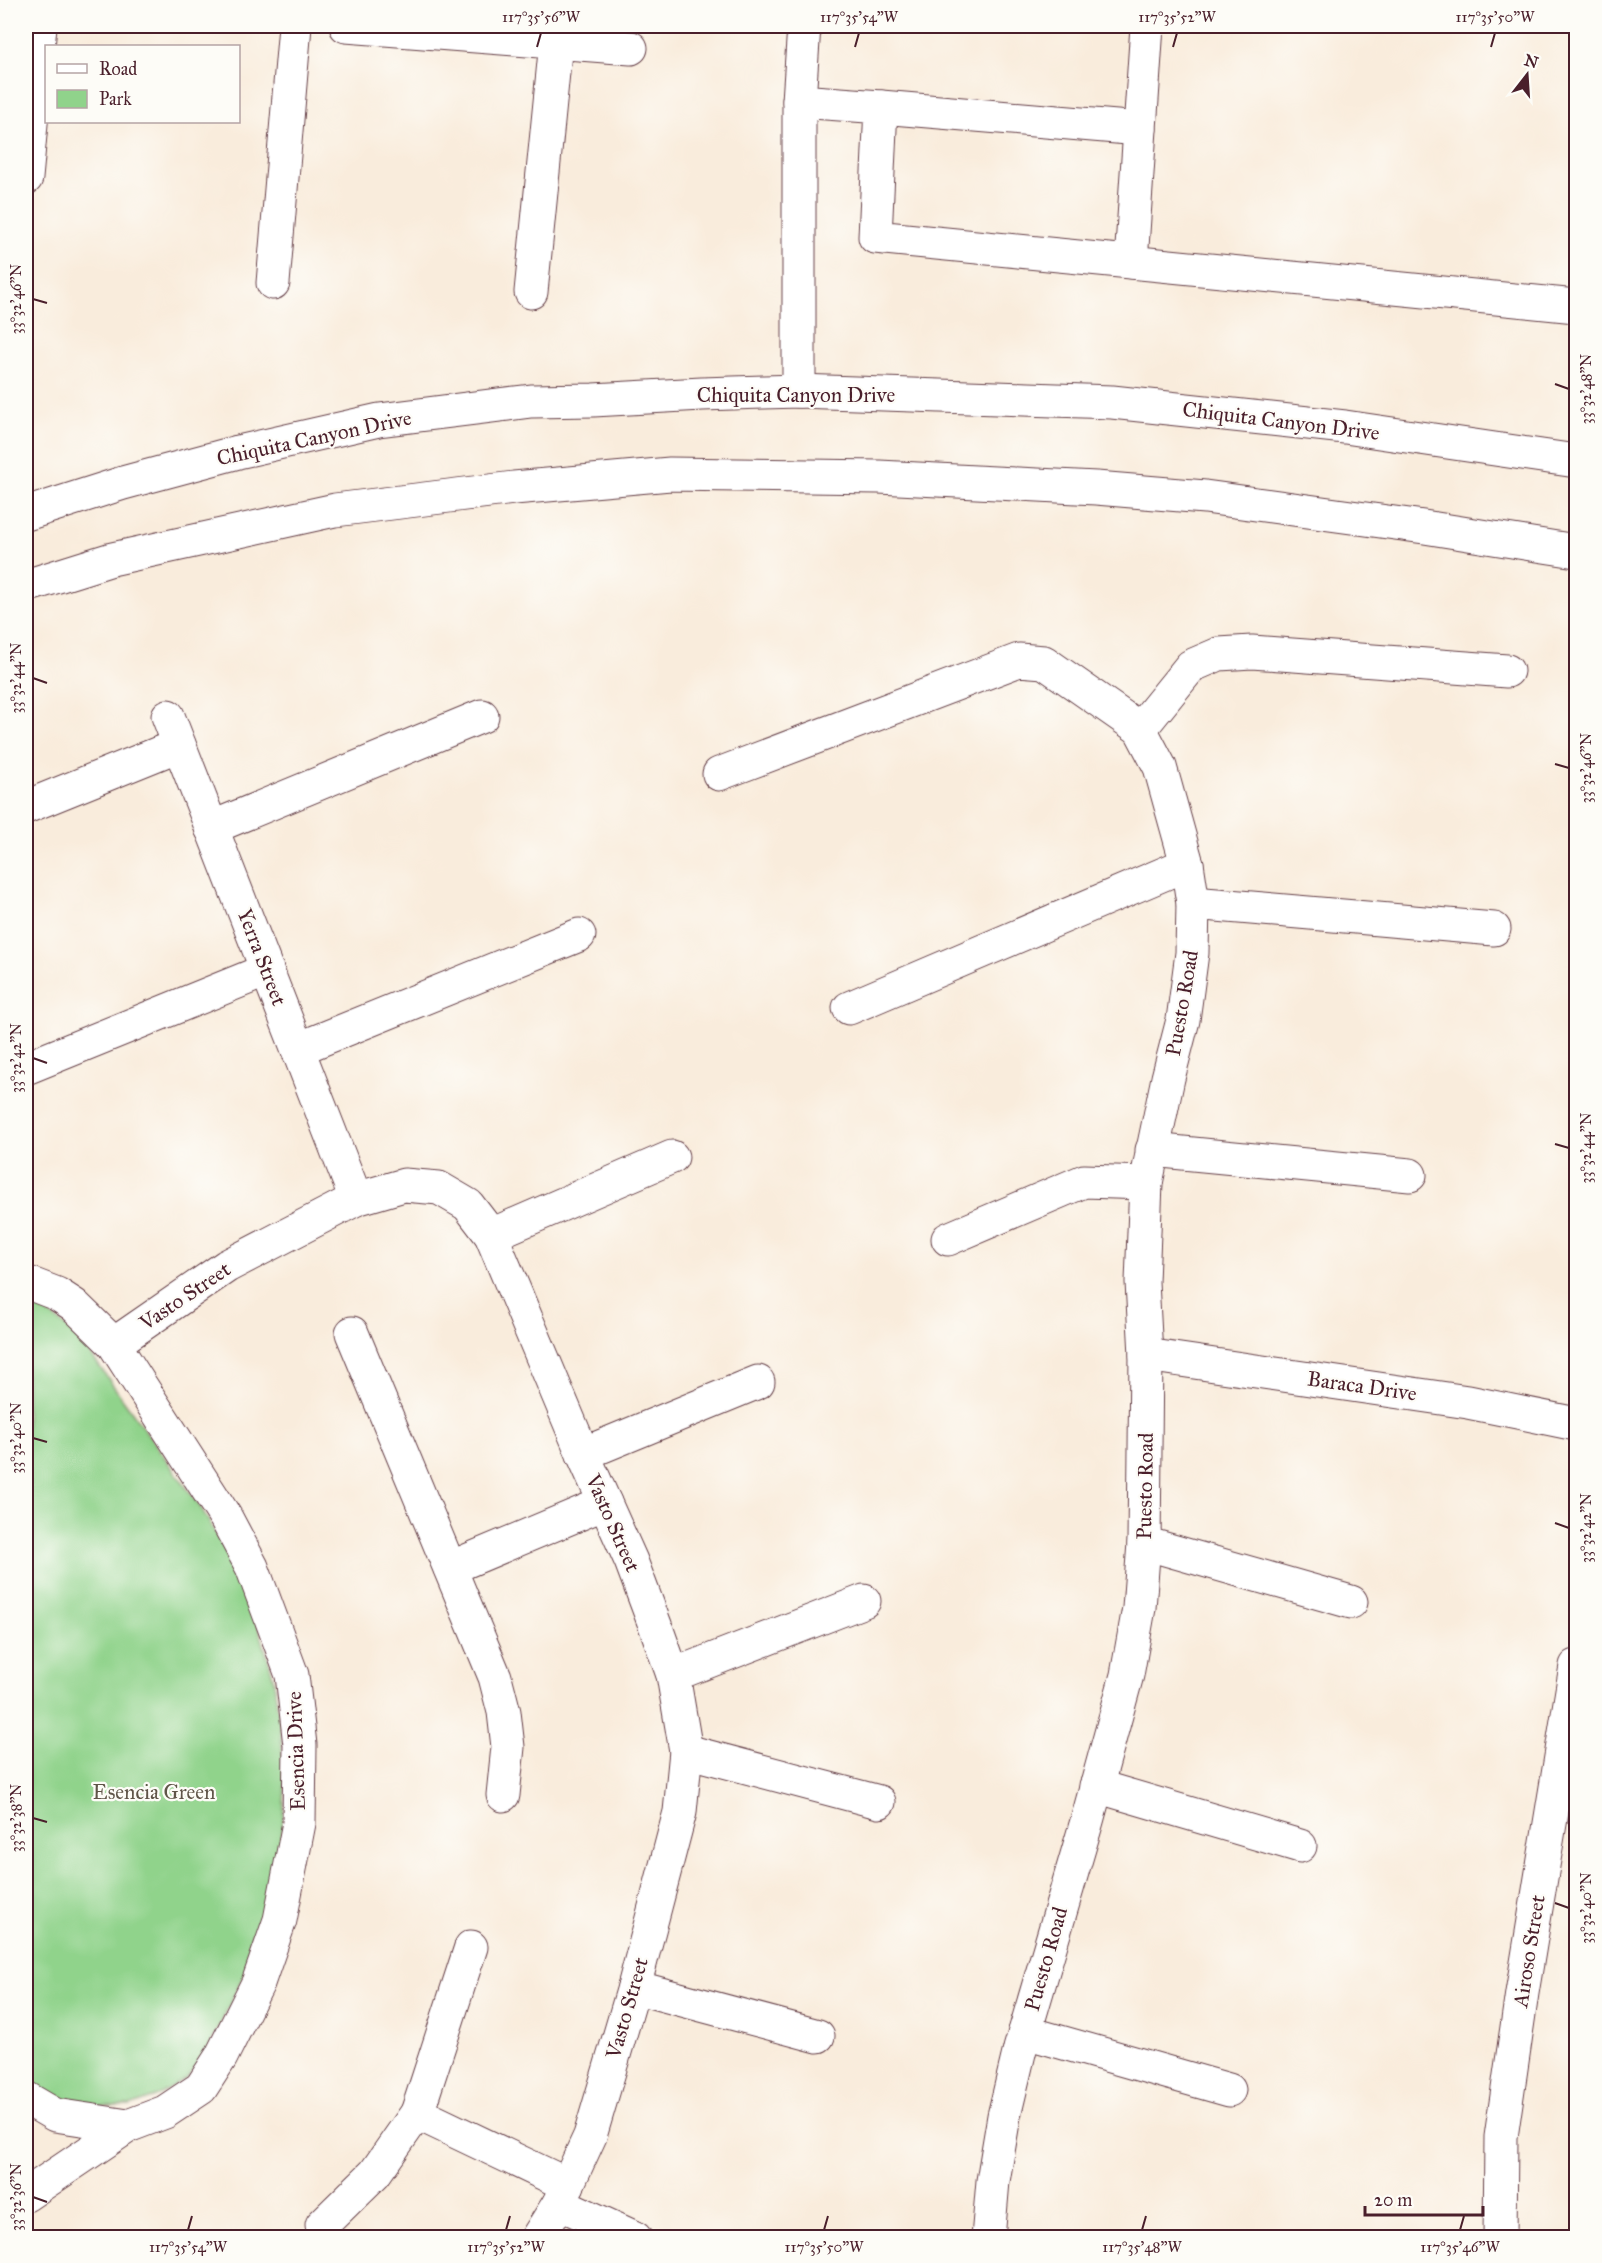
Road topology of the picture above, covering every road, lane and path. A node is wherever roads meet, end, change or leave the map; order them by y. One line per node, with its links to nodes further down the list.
1 (40, 26): 11 (street)
2 (295, 26): 13 (street)
3 (346, 26): 6 (street)
4 (804, 26): 8 (street)
5 (1148, 26): 10 (street)
6 (556, 42): 7 (street); 14 (street)
7 (631, 48)
8 (799, 101): 9 (street); 16 (street)
9 (881, 107): 10 (street); 12 (street)
10 (1140, 129): 12 (street)
11 (26, 178)
12 (1131, 262): 15 (street)
13 (273, 283)
14 (531, 292)
15 (1576, 306)
16 (799, 391): 17 (street, Chiquita Canyon Drive); 18 (street, Chiquita Canyon Drive)
17 (1576, 461)
18 (26, 514)
19 (1576, 551): 20 (street)
20 (26, 586)
21 (1507, 671): 23 (street)
22 (482, 716): 26 (street)
23 (1140, 729): 24 (street); 27 (street, Puesto Road)
24 (719, 774)
25 (26, 807): 26 (street, Yerra Street)
26 (211, 828): 31 (street, Yerra Street)
27 (1187, 864): 28 (street, Puesto Road); 32 (street)
28 (1193, 903): 29 (street); 35 (street, Puesto Road)
29 (1494, 929)
30 (579, 934): 33 (street)
31 (267, 970): 33 (street, Yerra Street); 34 (street)
32 (849, 1008)
33 (298, 1049): 39 (street, Yerra Street)
34 (26, 1068)
35 (1152, 1150): 37 (street); 38 (street, Puesto Road)
36 (672, 1157): 40 (street)
37 (1410, 1175)
38 (1146, 1183): 41 (street); 45 (street, Puesto Road)
39 (356, 1199): 40 (street, Vasto Street); 44 (street, Vasto Street)
40 (491, 1235): 48 (street, Vasto Street)
41 (948, 1239)
42 (26, 1281): 44 (street, Esencia Drive)
43 (352, 1334): 51 (street)
44 (114, 1344): 68 (street, Esencia Drive)
45 (1146, 1355): 47 (street, Baraca Drive); 50 (street, Puesto Road)
46 (758, 1382): 48 (street)
47 (1576, 1424)
48 (582, 1454): 49 (street, Vasto Street)
49 (605, 1503): 51 (street); 55 (street, Vasto Street)
50 (1144, 1543): 53 (street); 57 (street, Puesto Road)
51 (450, 1568): 58 (street)
52 (864, 1601): 55 (street)
53 (1351, 1602)
54 (1576, 1665): 75 (street, Airoso Street)
55 (673, 1675): 56 (street, Vasto Street)
56 (686, 1751): 59 (street); 62 (street, Vasto Street)
57 (1096, 1786): 60 (street); 63 (street, Puesto Road)
58 (503, 1795)
59 (879, 1802)
60 (1300, 1846)
61 (471, 1947): 67 (street)
62 (634, 1987): 64 (street); 69 (street, Vasto Street)
63 (1025, 2032): 65 (street); 74 (street, Puesto Road)
64 (818, 2036)
65 (1229, 2090)
66 (26, 2098): 68 (street)
67 (417, 2113): 69 (street); 71 (street)
68 (128, 2126): 70 (street, Esencia Drive)
69 (564, 2194): 72 (street, Vasto Street); 73 (street)
70 (26, 2195)
71 (322, 2224)
72 (537, 2238)
73 (635, 2238)
74 (988, 2238)
75 (1500, 2238)

